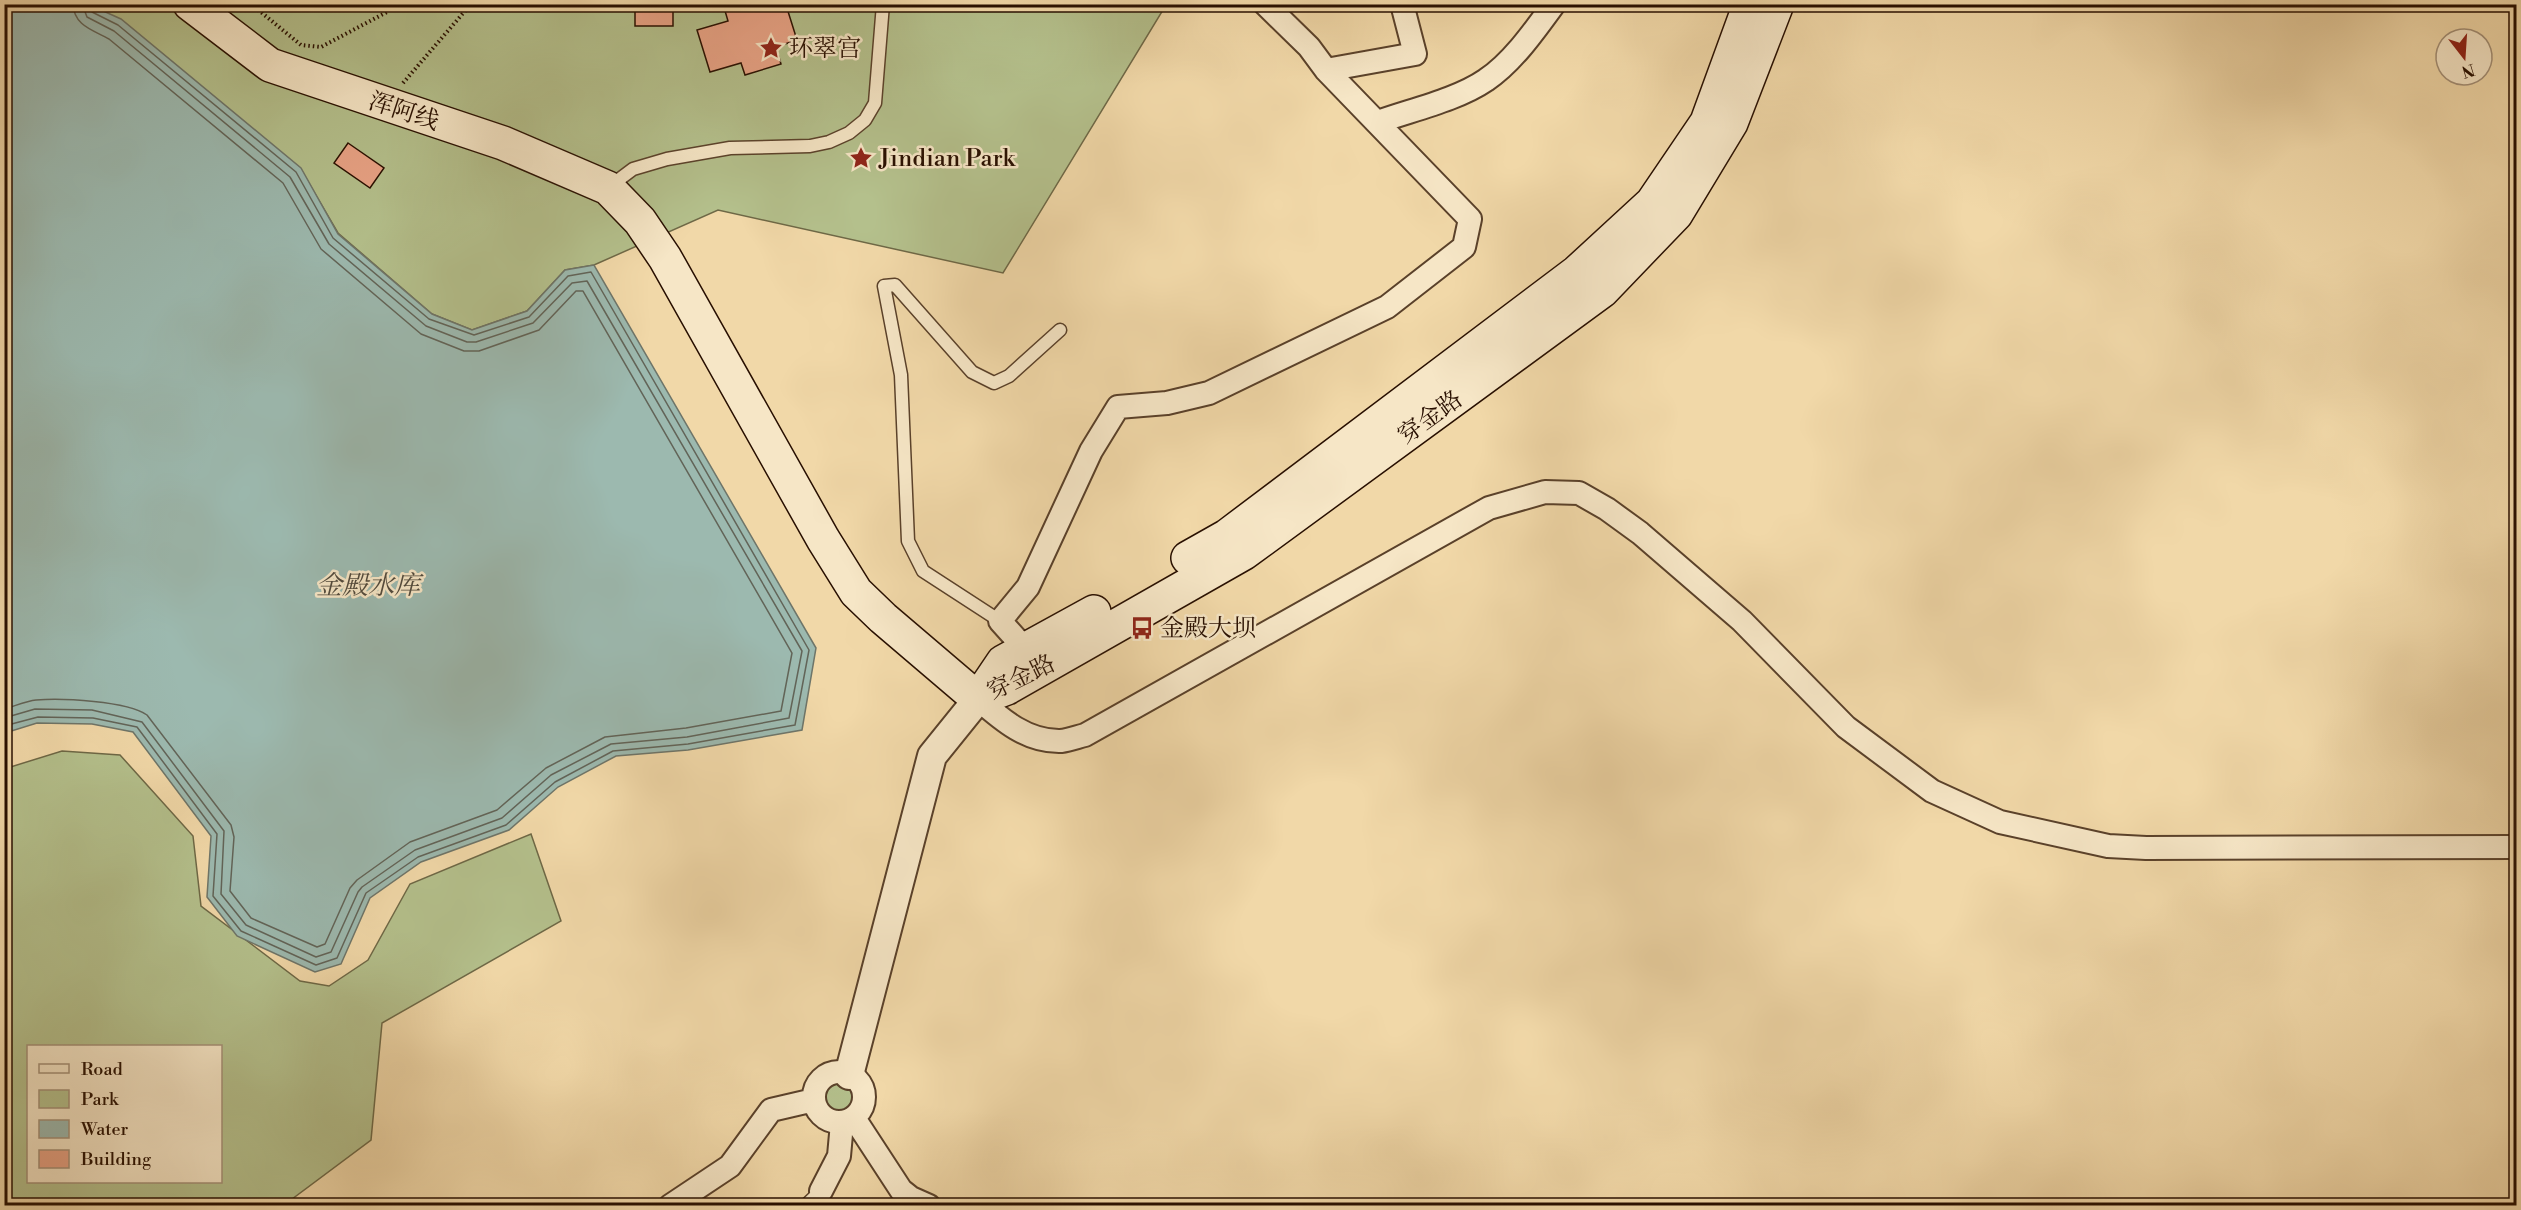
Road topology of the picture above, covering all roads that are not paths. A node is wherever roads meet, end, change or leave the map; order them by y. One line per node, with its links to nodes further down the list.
1 (190, 4): 10 (main road, 浑阿线)
2 (883, 4): 10 (lane)
3 (1265, 4): 8 (street)
4 (1402, 4): 8 (street)
5 (1554, 4): 9 (street)
6 (1750, 4): 13 (main road, 穿金路)
7 (1777, 4): 14 (main road, 穿金路)
8 (1326, 69): 9 (street)
9 (1378, 122): 12 (street)
10 (616, 196): 14 (main road)
11 (1060, 330): 12 (lane)
12 (1000, 621): 13 (street)
13 (1027, 651): 14 (main road, 穿金路)
14 (978, 699): 15 (street); 16 (street)
15 (2517, 847)
16 (849, 1075): 17 (street); 18 (street)
17 (814, 1100): 18 (street); 20 (street)
18 (848, 1120): 19 (street); 21 (street)
19 (813, 1198)
20 (670, 1206)
21 (929, 1206)

